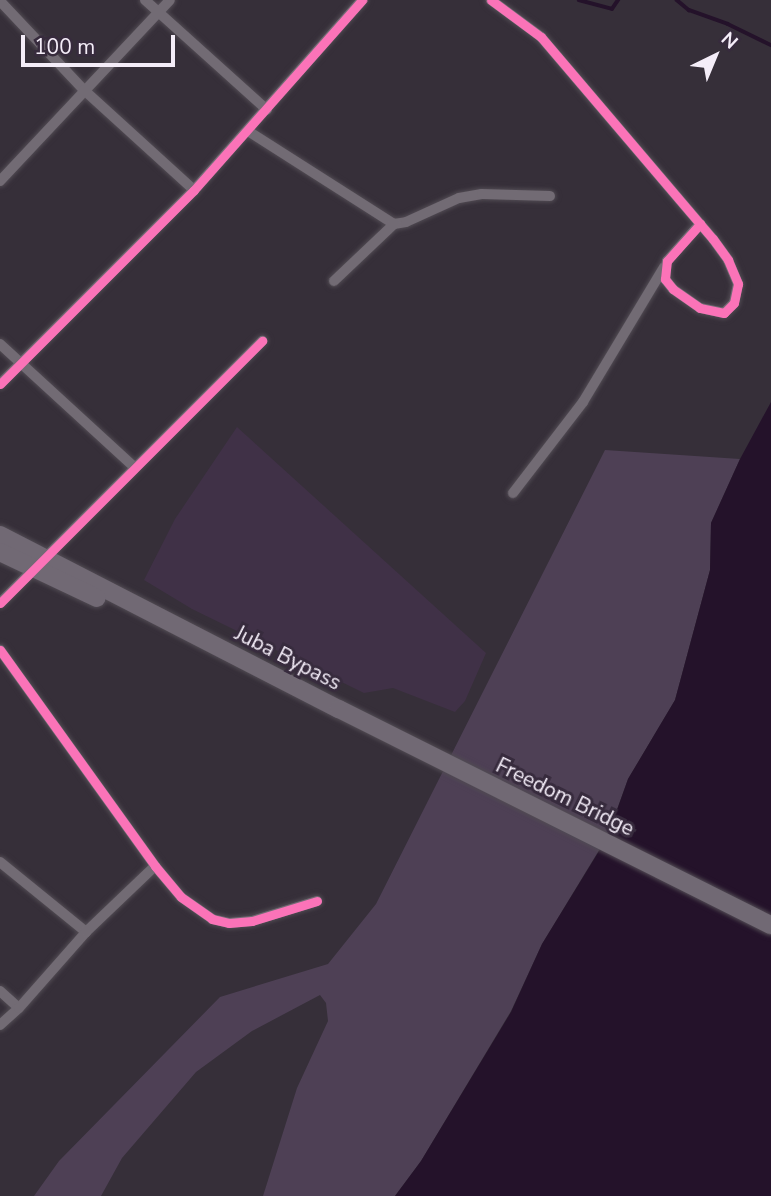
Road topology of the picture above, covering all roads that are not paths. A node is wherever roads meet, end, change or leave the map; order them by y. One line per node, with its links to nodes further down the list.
1 (145, 0): 6 (street)
2 (170, 0): 6 (street)
3 (362, 0): 8 (street)
4 (491, 0): 14 (street)
5 (0, 1): 7 (street)
6 (158, 11): 7 (street); 8 (street)
7 (84, 90): 10 (street); 11 (street)
8 (267, 110): 9 (street)
9 (248, 131): 11 (street); 13 (street)
10 (0, 181)
11 (194, 190): 19 (street)
12 (550, 196): 13 (street)
13 (394, 224): 16 (street)
14 (700, 224): 15 (street); 15 (street)
15 (667, 261): 22 (street)
16 (334, 281)
17 (262, 341): 21 (street)
18 (0, 344): 19 (street)
19 (23, 363): 20 (street); 21 (street)
20 (0, 384)
21 (134, 467): 25 (street)
22 (513, 493)
23 (0, 535): 25 (main road, Juba Bypass)
24 (0, 552): 25 (main road, Juba Bypass)
25 (40, 563): 26 (street); 28 (main road, Juba Bypass)
26 (0, 603)
27 (0, 650): 30 (street)
28 (339, 709): 32 (main road, Freedom Bridge)
29 (0, 862): 33 (street)
30 (155, 866): 31 (street); 33 (street)
31 (317, 901)
32 (771, 925)
33 (86, 932): 35 (street)
34 (0, 991): 35 (street)
35 (19, 1008): 36 (street)
36 (0, 1025)

